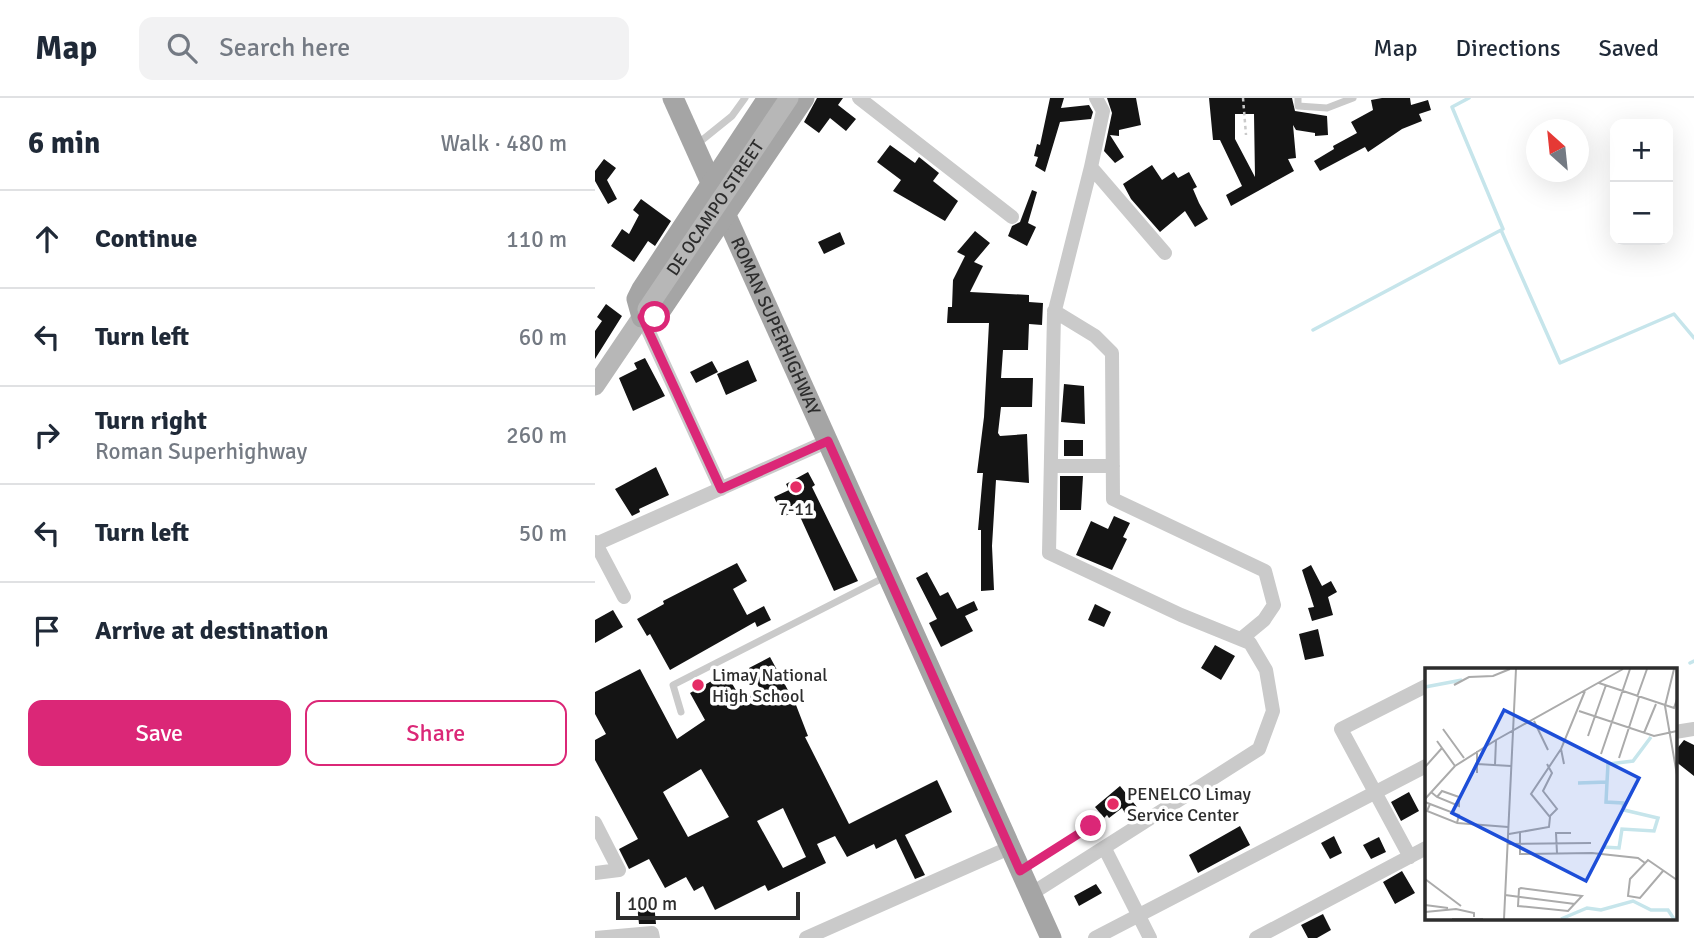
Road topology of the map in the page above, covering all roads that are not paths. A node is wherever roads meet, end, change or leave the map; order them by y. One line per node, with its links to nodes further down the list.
1 (673, 98): 10 (main road, ROMAN SUPERHIGHWAY)
2 (745, 98): 10 (lane)
3 (768, 98): 12 (main road)
4 (789, 98): 17 (street, DE OCAMPO STREET, bridge)
5 (804, 98): 13 (main road)
6 (859, 98): 14 (street)
7 (1298, 98): 8 (lane)
8 (1353, 98)
9 (1099, 105): 11 (street)
10 (696, 145): 12 (main road, ROMAN SUPERHIGHWAY)
11 (1091, 167): 15 (street); 16 (street)
12 (711, 186): 13 (main road, ROMAN SUPERHIGHWAY); 17 (main road)
13 (726, 216): 17 (main road); 19 (main road, ROMAN SUPERHIGHWAY)
14 (1012, 217)
15 (1165, 253)
16 (1054, 311): 20 (street); 21 (street)
17 (645, 313): 18 (street, DE OCAMPO STREET); 22 (street)
18 (595, 386)
19 (828, 441): 22 (street); 24 (main road, ROMAN SUPERHIGHWAY)
20 (1051, 466): 21 (street); 26 (street)
21 (1113, 466): 26 (street)
22 (721, 489): 23 (street)
23 (596, 543): 25 (street)
24 (887, 575): 28 (lane); 33 (main road, ROMAN SUPERHIGHWAY)
25 (624, 597)
26 (1241, 639): 35 (street)
27 (1425, 687): 30 (street)
28 (681, 712)
29 (1425, 767): 30 (street)
30 (1376, 792): 36 (street); 40 (street)
31 (595, 823): 38 (street)
32 (1091, 826): 37 (lane)
33 (1009, 848): 37 (main road, ROMAN SUPERHIGHWAY); 43 (street)
34 (1425, 848): 36 (street)
35 (1105, 849): 39 (street); 40 (street)
36 (1410, 856): 47 (street)
37 (1020, 871): 39 (main road, ROMAN SUPERHIGHWAY)
38 (595, 873)
39 (1031, 894): 44 (main road, ROMAN SUPERHIGHWAY)
40 (1139, 917): 45 (street); 46 (street)
41 (595, 938): 42 (street)
42 (653, 938)
43 (806, 938)
44 (1051, 938)
45 (1094, 938)
46 (1150, 938)
47 (1257, 938)

